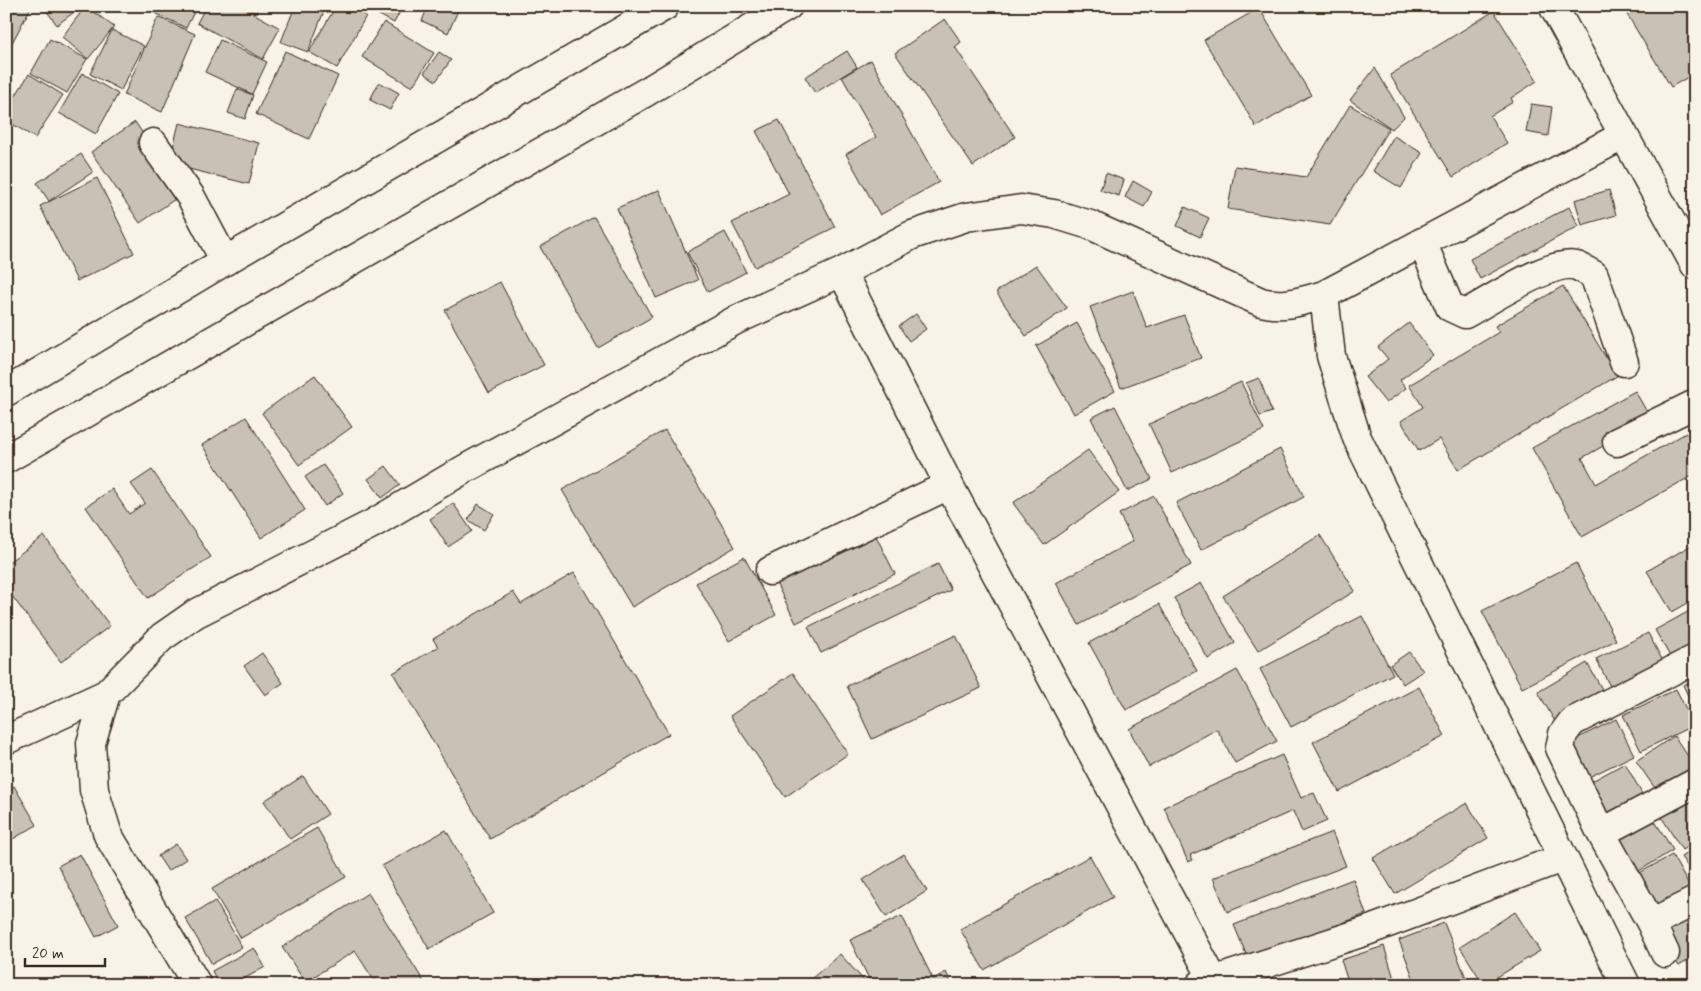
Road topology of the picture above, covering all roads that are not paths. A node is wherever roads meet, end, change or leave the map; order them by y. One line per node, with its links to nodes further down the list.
1 (665, 6): 8 (street)
2 (788, 6): 16 (street)
3 (1553, 6): 4 (street)
4 (1624, 136): 6 (street); 7 (street)
5 (153, 144): 8 (street)
6 (1686, 229): 9 (street)
7 (1422, 242): 11 (street); 12 (street)
8 (225, 261): 13 (street)
9 (1695, 265)
10 (842, 272): 11 (street); 17 (street); 20 (street)
11 (1324, 294): 24 (street)
12 (1624, 362)
13 (6, 392)
14 (1695, 404): 15 (street)
15 (1617, 442)
16 (6, 458)
17 (949, 485): 18 (street); 29 (street)
18 (770, 571)
19 (1695, 659): 23 (street)
20 (106, 694): 21 (street); 28 (street)
21 (6, 740)
22 (1695, 783): 23 (street)
23 (1601, 833): 26 (street)
24 (1562, 858): 29 (street); 30 (street)
25 (1695, 901): 26 (street)
26 (1651, 923): 27 (street)
27 (1665, 954)
28 (196, 983)
29 (1210, 983)
30 (1626, 985)

